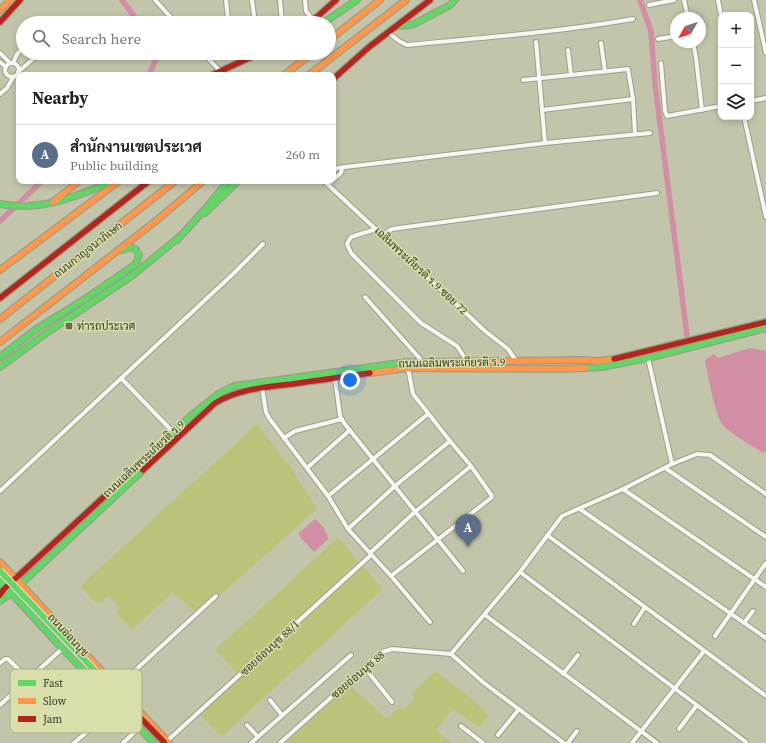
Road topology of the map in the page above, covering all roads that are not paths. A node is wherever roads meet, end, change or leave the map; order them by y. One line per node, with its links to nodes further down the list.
1 (11, 0): 19 (main road)
2 (20, 0): 30 (main road)
3 (155, 0): 22 (street)
4 (226, 0): 23 (street)
5 (252, 0): 24 (street)
6 (280, 0): 25 (street)
7 (305, 0): 26 (street)
8 (336, 0): 27 (main road)
9 (356, 0): 28 (main road)
10 (380, 0): 33 (main road)
11 (406, 0): 42 (main road)
12 (430, 0): 31 (main road)
13 (455, 0): 31 (main road)
14 (674, 0): 18 (street)
15 (684, 0): 20 (street)
16 (718, 0): 21 (street)
17 (754, 0): 41 (street)
18 (649, 6)
19 (0, 10)
20 (687, 12)
21 (720, 12)
22 (170, 16)
23 (228, 16)
24 (254, 16)
25 (281, 16)
26 (309, 16)
27 (319, 16)
28 (333, 16)
29 (633, 20): 32 (street)
30 (0, 22)
31 (398, 26): 32 (main road)
32 (389, 33): 63 (main road)
33 (336, 35)
34 (670, 37): 35 (street)
35 (658, 39)
36 (536, 42): 64 (street)
37 (601, 43): 55 (street)
38 (694, 48): 72 (street)
39 (568, 50): 61 (street)
40 (0, 53): 50 (street)
41 (766, 53)
42 (336, 54)
43 (16, 56): 50 (street)
44 (32, 60): 56 (street)
45 (210, 60): 54 (street)
46 (244, 60): 54 (main road)
47 (303, 60): 53 (main road)
48 (329, 60): 59 (main road)
49 (0, 62): 52 (street)
50 (11, 63): 52 (street); 56 (street)
51 (661, 63): 72 (street)
52 (5, 69): 60 (street); 62 (street)
53 (291, 69): 57 (main road); 58 (main road)
54 (220, 71)
55 (605, 71): 61 (street); 68 (street)
56 (18, 72)
57 (284, 72)
58 (288, 72)
59 (314, 72)
60 (0, 75)
61 (571, 75): 64 (street)
62 (14, 76): 66 (street)
63 (336, 76)
64 (539, 78): 65 (street); 71 (street)
65 (523, 80)
66 (0, 94)
67 (766, 98): 69 (street)
68 (633, 99): 71 (street); 75 (street)
69 (754, 100)
70 (718, 107): 72 (street)
71 (542, 110): 76 (street)
72 (702, 110)
73 (745, 120): 92 (street)
74 (650, 133): 75 (street)
75 (635, 134): 76 (street)
76 (545, 143): 77 (street)
77 (342, 168): 78 (street); 79 (street)
78 (336, 169)
79 (336, 178)
80 (75, 184): 90 (main road)
81 (107, 184): 90 (main road)
82 (115, 184): 97 (main road)
83 (145, 184): 100 (main road, ถนนกาญจนาภิเษก)
84 (171, 184): 101 (main road, ถนนกาญจนาภิเษก)
85 (199, 184): 98 (main road)
86 (226, 184): 95 (main road)
87 (235, 184): 95 (main road)
88 (328, 185): 93 (street, เฉลิมพระเกียรติ ร.9 ซอย 72)
89 (656, 193): 94 (street)
90 (53, 202): 91 (main road)
91 (0, 204)
92 (766, 217)
93 (376, 229): 94 (street, เฉลิมพระเกียรติ ร.9 ซอย 72); 108 (street)
94 (382, 235): 109 (street, เฉลิมพระเกียรติ ร.9 ซอย 72)
95 (177, 240): 110 (main road)
96 (263, 244): 112 (street)
97 (0, 270)
98 (94, 270): 104 (main road); 105 (main road)
99 (365, 297): 107 (street)
100 (0, 298)
101 (0, 319)
102 (766, 322): 109 (main road, ถนนเฉลิมพระเกียรติ ร.9)
103 (766, 328): 106 (main road, ถนนเฉลิมพระเกียรติ ร.9)
104 (0, 342)
105 (0, 357)
106 (648, 358): 111 (main road, ถนนเฉลิมพระเกียรติ ร.9); 122 (street)
107 (422, 361): 108 (main road, ถนนเฉลิมพระเกียรติ ร.9); 118 (main road, ถนนเฉลิมพระเกียรติ ร.9)
108 (467, 361): 109 (main road, ถนนเฉลิมพระเกียรติ ร.9)
109 (517, 362)
110 (0, 367)
111 (408, 368): 113 (main road, ถนนเฉลิมพระเกียรติ ร.9); 115 (street)
112 (122, 378): 118 (street); 128 (street)
113 (335, 378): 114 (main road, ถนนเฉลิมพระเกียรติ ร.9); 116 (street)
114 (262, 388): 119 (street); 147 (main road, ถนนเฉลิมพระเกียรติ ร.9)
115 (428, 414): 120 (street); 121 (street)
116 (342, 420): 117 (street); 119 (street)
117 (350, 430): 121 (street); 124 (street)
118 (174, 432): 144 (main road, ถนนเฉลิมพระเกียรติ ร.9)
119 (284, 438): 124 (street)
120 (450, 441): 123 (street); 126 (street)
121 (372, 459): 126 (street); 130 (street)
122 (672, 464): 125 (street); 129 (street)
123 (471, 466): 132 (street, ซอยอ่อนนุช 88/1); 136 (street)
124 (307, 468): 130 (street)
125 (665, 468): 127 (street); 135 (street)
126 (396, 486): 132 (street); 133 (street)
127 (623, 489): 131 (street); 145 (street)
128 (0, 491)
129 (766, 494)
130 (328, 496): 133 (street)
131 (580, 509): 134 (street); 158 (street)
132 (416, 511): 136 (street); 137 (street, ซอยอ่อนนุช 88/1)
133 (348, 528): 137 (street)
134 (547, 535): 142 (street); 155 (street)
135 (766, 538)
136 (438, 539): 141 (street); 143 (street)
137 (370, 554): 143 (street); 201 (street, ซอยอ่อนนุช 88/1)
138 (0, 562): 140 (main road); 144 (main road, ถนนอ่อนนุช)
139 (766, 563): 145 (street)
140 (0, 571): 175 (main road, ถนนอ่อนนุช, bridge)
141 (463, 571)
142 (520, 572): 159 (street); 179 (street)
143 (391, 576): 160 (street)
144 (16, 577): 147 (main road, ถนนอ่อนนุช); 148 (main road, ถนนเฉลิมพระเกียรติ ร.9)
145 (755, 579): 149 (street); 158 (street)
146 (0, 581): 148 (main road, ถนนอ่อนนุช)
147 (21, 584): 150 (main road, ถนนเฉลิมพระเกียรติ ร.9); 153 (main road, ถนนอ่อนนุช)
148 (6, 587): 150 (main road, ถนนอ่อนนุช); 151 (main road, ถนนเฉลิมพระเกียรติ ร.9)
149 (766, 587)
150 (11, 593): 154 (main road, ถนนเฉลิมพระเกียรติ ร.9); 156 (main road, ถนนอ่อนนุช)
151 (0, 595)
152 (216, 596): 177 (street)
153 (37, 600): 156 (main road); 176 (main road, ถนนอ่อนนุช)
154 (0, 601)
155 (645, 607): 162 (street); 166 (street)
156 (27, 610): 165 (main road, ถนนอ่อนนุช)
157 (753, 611): 161 (street)
158 (732, 614): 161 (street); 163 (street)
159 (485, 615): 167 (street); 178 (street)
160 (430, 622)
161 (744, 623): 164 (street)
162 (634, 624)
163 (715, 636)
164 (766, 638)
165 (63, 648): 173 (street); 174 (main road, ถนนอ่อนนุช)
166 (704, 651): 179 (street); 181 (street)
167 (451, 654): 171 (street, ซอยอ่อนนุช 88); 186 (street)
168 (350, 655): 187 (street)
169 (578, 655): 178 (street)
170 (0, 663): 172 (street)
171 (365, 668): 183 (street); 209 (street, ซอยอ่อนนุช 88)
172 (18, 669)
173 (39, 669)
174 (83, 669)
175 (96, 669)
176 (98, 669)
177 (139, 669)
178 (563, 674): 195 (street)
179 (675, 688): 185 (street); 195 (street)
180 (10, 696): 184 (street)
181 (766, 696)
182 (270, 700): 187 (street)
183 (392, 702)
184 (0, 705)
185 (697, 705): 192 (street); 203 (street)
186 (519, 709): 199 (street); 202 (street)
187 (282, 715): 200 (street)
188 (142, 716): 201 (main road, ถนนอ่อนนุช)
189 (142, 719): 198 (main road, ถนนอ่อนนุช)
190 (247, 725): 200 (street)
191 (461, 726): 210 (street)
192 (679, 729)
193 (142, 731): 206 (main road, ถนนอ่อนนุช)
194 (577, 731): 211 (street)
195 (641, 731): 212 (street); 213 (street)
196 (86, 733): 204 (street)
197 (134, 733): 205 (street)
198 (155, 734): 201 (main road, ถนนอ่อนนุช); 207 (main road, ถนนอ่อนนุช)
199 (498, 735)
200 (258, 737): 208 (street)
201 (167, 742)
202 (562, 742)
203 (746, 742)
204 (74, 743)
205 (123, 743)
206 (153, 743)
207 (159, 743)
208 (251, 743)
209 (280, 743)
210 (483, 743)
211 (568, 743)
212 (632, 743)
213 (657, 743)

